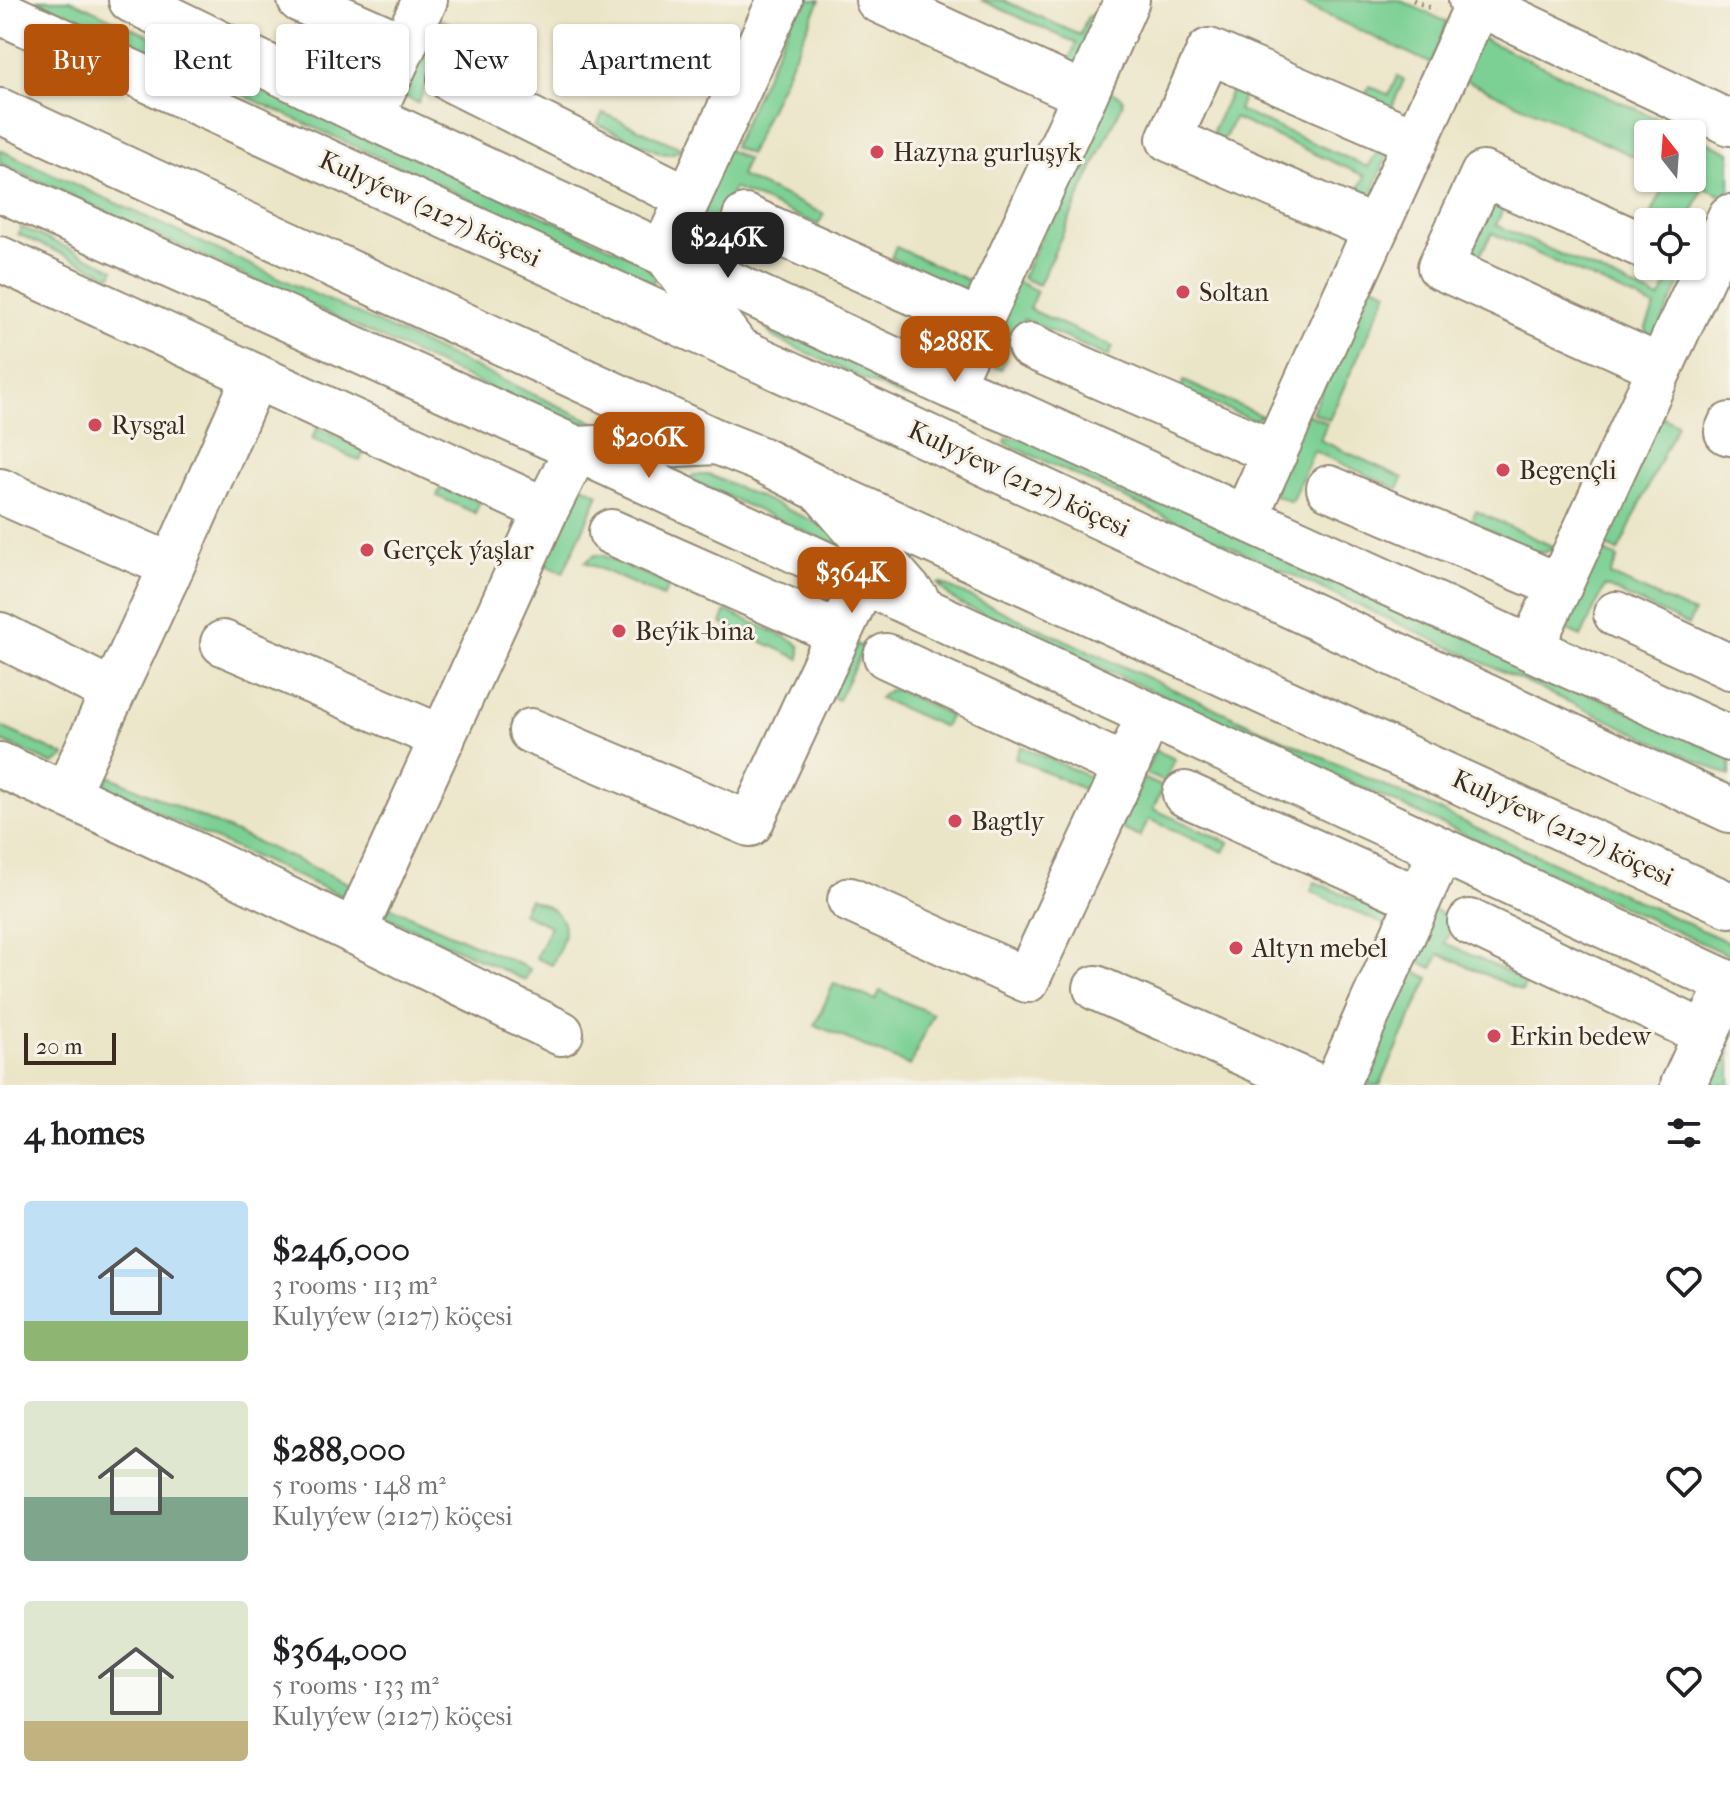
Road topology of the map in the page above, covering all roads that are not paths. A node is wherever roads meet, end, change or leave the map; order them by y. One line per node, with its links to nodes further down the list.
1 (131, 0): 15 (main road)
2 (300, 0): 9 (main road)
3 (425, 0): 10 (main road)
4 (780, 0): 19 (main road)
5 (878, 0): 11 (main road)
6 (1475, 2): 16 (main road); 17 (main road)
7 (1113, 5): 11 (main road)
8 (0, 12): 30 (main road, Kulyýew (2127) köçesi)
9 (354, 24)
10 (409, 35)
11 (1085, 95): 28 (main road)
12 (381, 96): 15 (main road)
13 (484, 96): 19 (main road)
14 (0, 111): 38 (main road, Kulyýew (2127) köçesi)
15 (371, 117): 24 (main road)
16 (1730, 123)
17 (1416, 141): 22 (main road); 22 (main road)
18 (0, 189): 39 (main road)
19 (688, 198): 24 (main road)
20 (745, 217): 28 (main road)
21 (1730, 217): 25 (main road)
22 (1375, 229): 40 (main road)
23 (1634, 242): 31 (main road)
24 (664, 251): 30 (main road); 33 (main road)
25 (1706, 253)
26 (1, 261): 32 (main road)
27 (1691, 280): 31 (main road)
28 (980, 322): 33 (main road)
29 (1030, 346): 40 (main road)
30 (738, 350): 35 (main road, Kulyýew (2127) köçesi)
31 (1660, 367): 49 (main road)
32 (255, 376): 44 (main road); 47 (main road)
33 (950, 386): 34 (main road)
34 (1019, 415): 35 (main road); 45 (main road)
35 (896, 422): 67 (main road, Kulyýew (2127) köçesi)
36 (1730, 425): 37 (main road)
37 (1730, 433)
38 (717, 442): 39 (main road); 42 (main road, Kulyýew (2127) köçesi)
39 (577, 449): 44 (main road); 48 (main road)
40 (1275, 453): 45 (main road)
41 (1329, 488): 49 (main road)
42 (821, 490): 50 (main road); 71 (main road, Kulyýew (2127) köçesi)
43 (0, 491): 47 (main road)
44 (546, 510): 61 (main road)
45 (1245, 518): 55 (main road)
46 (611, 532): 52 (main road)
47 (172, 566): 58 (main road)
48 (863, 582): 50 (main road); 52 (main road)
49 (1560, 586): 55 (main road)
50 (926, 610): 59 (main road)
51 (1616, 614): 57 (main road)
52 (839, 633): 60 (main road)
53 (0, 635): 58 (main road)
54 (223, 643): 61 (main road)
55 (1531, 648): 62 (main road)
56 (886, 656): 64 (main road)
57 (1730, 667)
58 (113, 692): 65 (main road)
59 (1149, 715): 64 (main road); 68 (main road)
60 (531, 731)
61 (443, 738): 73 (main road)
62 (1730, 739)
63 (0, 765): 65 (main road)
64 (1126, 767): 70 (main road)
65 (66, 794): 73 (main road)
66 (1185, 794): 69 (main road)
67 (1730, 810)
68 (1441, 850): 69 (main road); 74 (main road)
69 (1419, 899): 79 (main road)
70 (850, 900)
71 (1730, 905)
72 (1470, 922): 77 (main road)
73 (354, 932): 76 (main road)
74 (1729, 983): 77 (main road)
75 (1096, 988): 78 (main road)
76 (561, 1033)
77 (1706, 1034): 80 (main road)
78 (1315, 1085)
79 (1336, 1085)
80 (1683, 1085)

